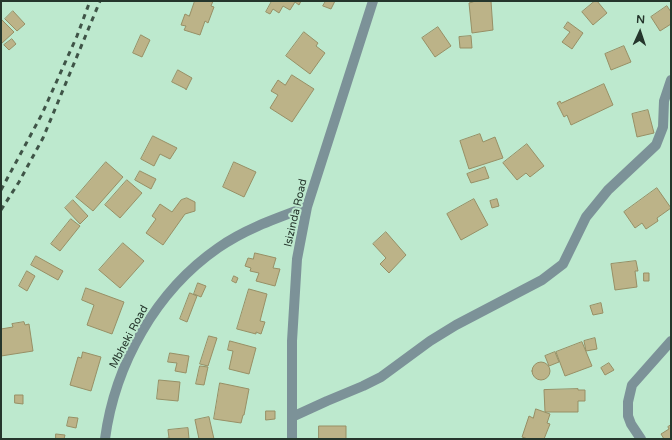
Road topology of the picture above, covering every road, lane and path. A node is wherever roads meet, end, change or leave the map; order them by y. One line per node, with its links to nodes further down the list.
1 (373, 1): 3 (street, Isizinda Road)
2 (671, 80): 5 (street)
3 (307, 207): 5 (street, Isizinda Road); 6 (street, Mbheki Road)
4 (671, 341): 8 (street)
5 (292, 417): 7 (street, Isizinda Road)
6 (105, 439)
7 (292, 439)
8 (641, 439)

